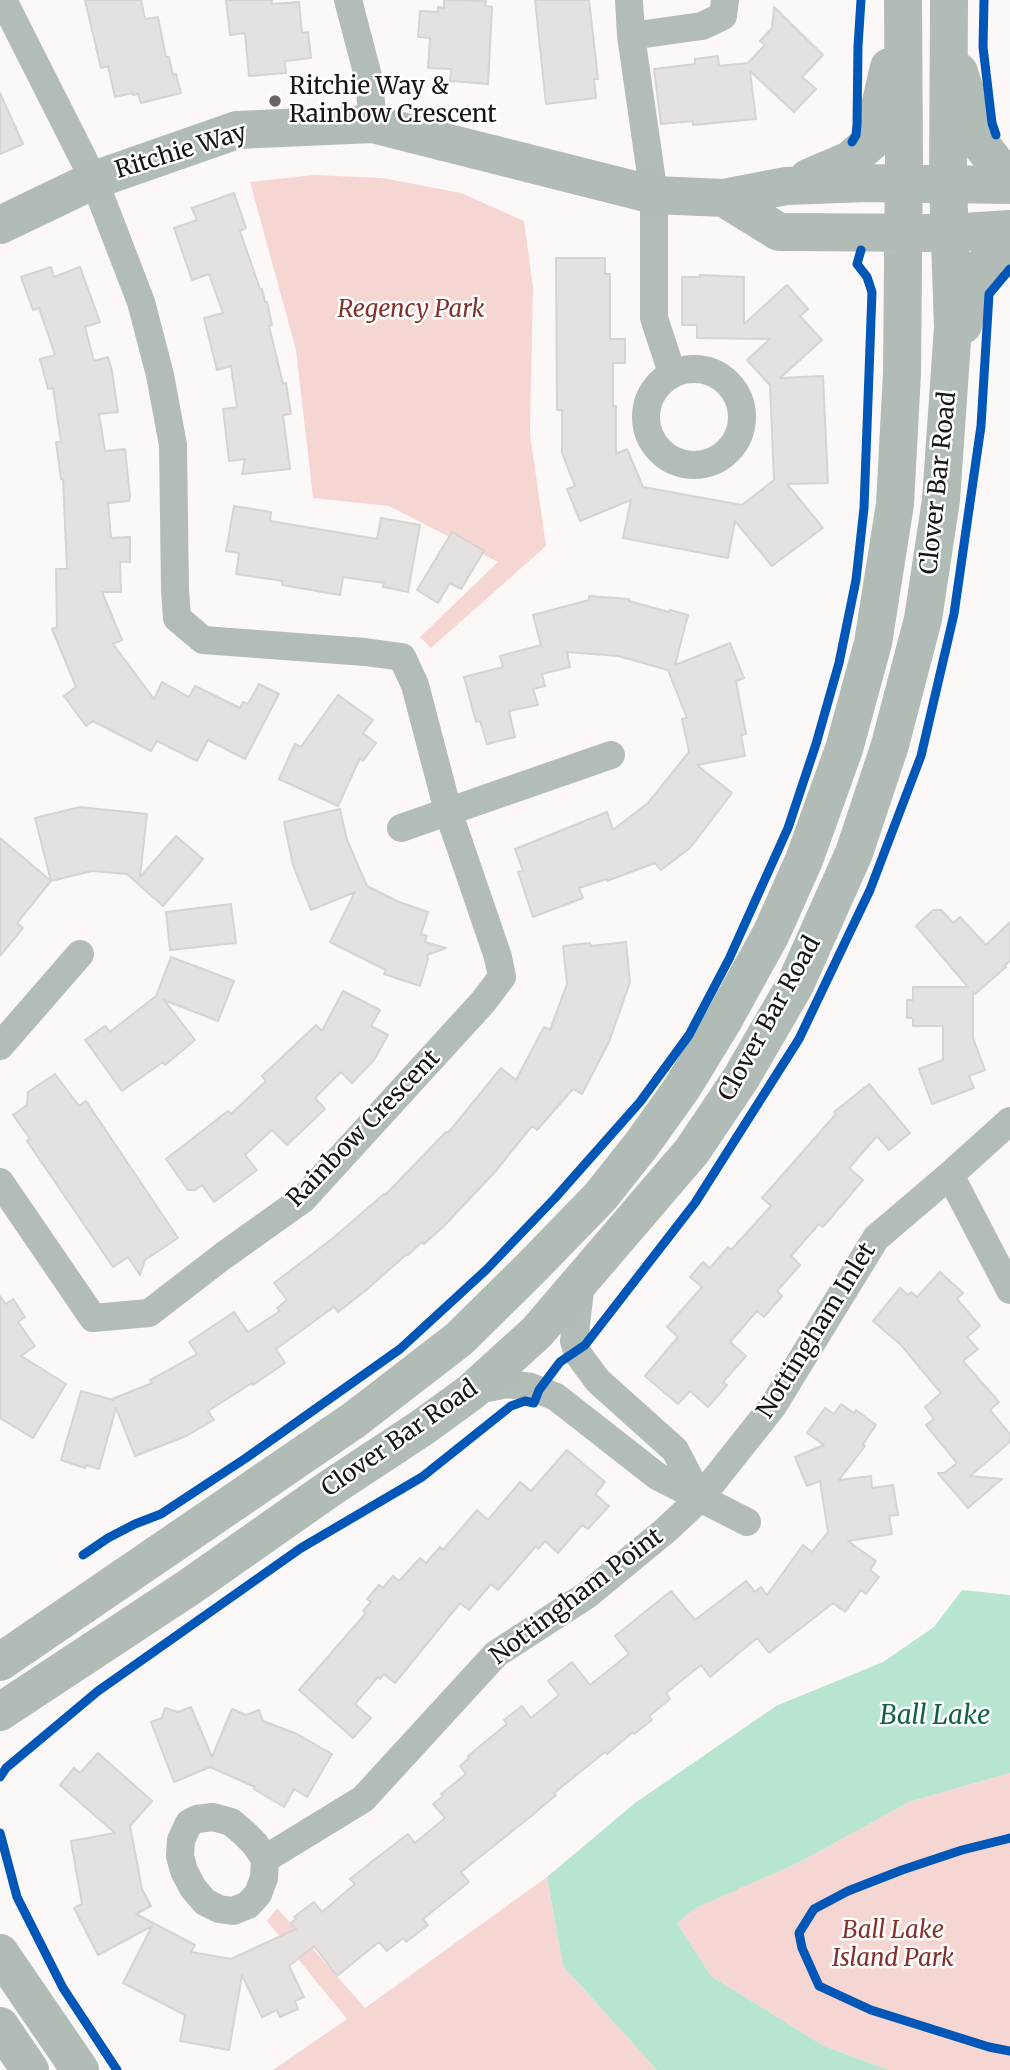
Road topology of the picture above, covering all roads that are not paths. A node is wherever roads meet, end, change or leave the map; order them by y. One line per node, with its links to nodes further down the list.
1 (3, 0): 11 (street, Rainbow Crescent)
2 (348, 0): 9 (street)
3 (629, 0): 7 (street)
4 (725, 0): 7 (street)
5 (949, 0): 8 (main road, Clover Bar Road)
6 (903, 4): 12 (main road, Clover Bar Road); 15 (main road)
7 (631, 36): 16 (street)
8 (949, 41): 10 (main road); 13 (main road, Clover Bar Road)
9 (373, 124): 11 (main road, Ritchie Way); 16 (main road, Ritchie Way)
10 (1010, 173)
11 (94, 180): 18 (main road, Ritchie Way); 26 (street, Rainbow Crescent)
12 (903, 184): 13 (main road, Ritchie Way); 15 (main road, Ritchie Way); 20 (main road, Clover Bar Road)
13 (948, 184): 14 (main road, Ritchie Way); 21 (main road, Clover Bar Road)
14 (1010, 185)
15 (786, 186): 17 (main road, Ritchie Way)
16 (654, 195): 17 (main road, Ritchie Way); 23 (street)
17 (724, 198): 20 (main road, Ritchie Way)
18 (0, 225)
19 (1010, 229): 21 (main road, Ritchie Way)
20 (902, 233): 21 (main road, Ritchie Way); 38 (main road, Clover Bar Road)
21 (949, 233): 24 (main road, Clover Bar Road)
22 (1010, 249): 24 (main road)
23 (672, 373)
24 (947, 427): 33 (main road, Clover Bar Road)
25 (611, 755): 26 (street)
26 (448, 811): 27 (street); 32 (street, Rainbow Crescent)
27 (401, 828)
28 (80, 954): 29 (street)
29 (0, 1045)
30 (1010, 1121): 31 (street, Nottingham Inlet)
31 (950, 1175): 34 (street); 36 (street, Nottingham Inlet)
32 (0, 1182)
33 (581, 1282): 35 (main road, Clover Bar Road); 36 (street)
34 (1010, 1290)
35 (471, 1392): 36 (street); 39 (main road, Clover Bar Road)
36 (700, 1498): 37 (street); 42 (street, Nottingham Point)
37 (747, 1522)
38 (8, 1655)
39 (64, 1669): 40 (main road, Clover Bar Road); 41 (main road)
40 (0, 1712)
41 (0, 1733)
42 (265, 1859)
43 (4, 1955): 46 (main road)
44 (0, 2026): 45 (main road)
45 (30, 2070)
46 (80, 2070)

